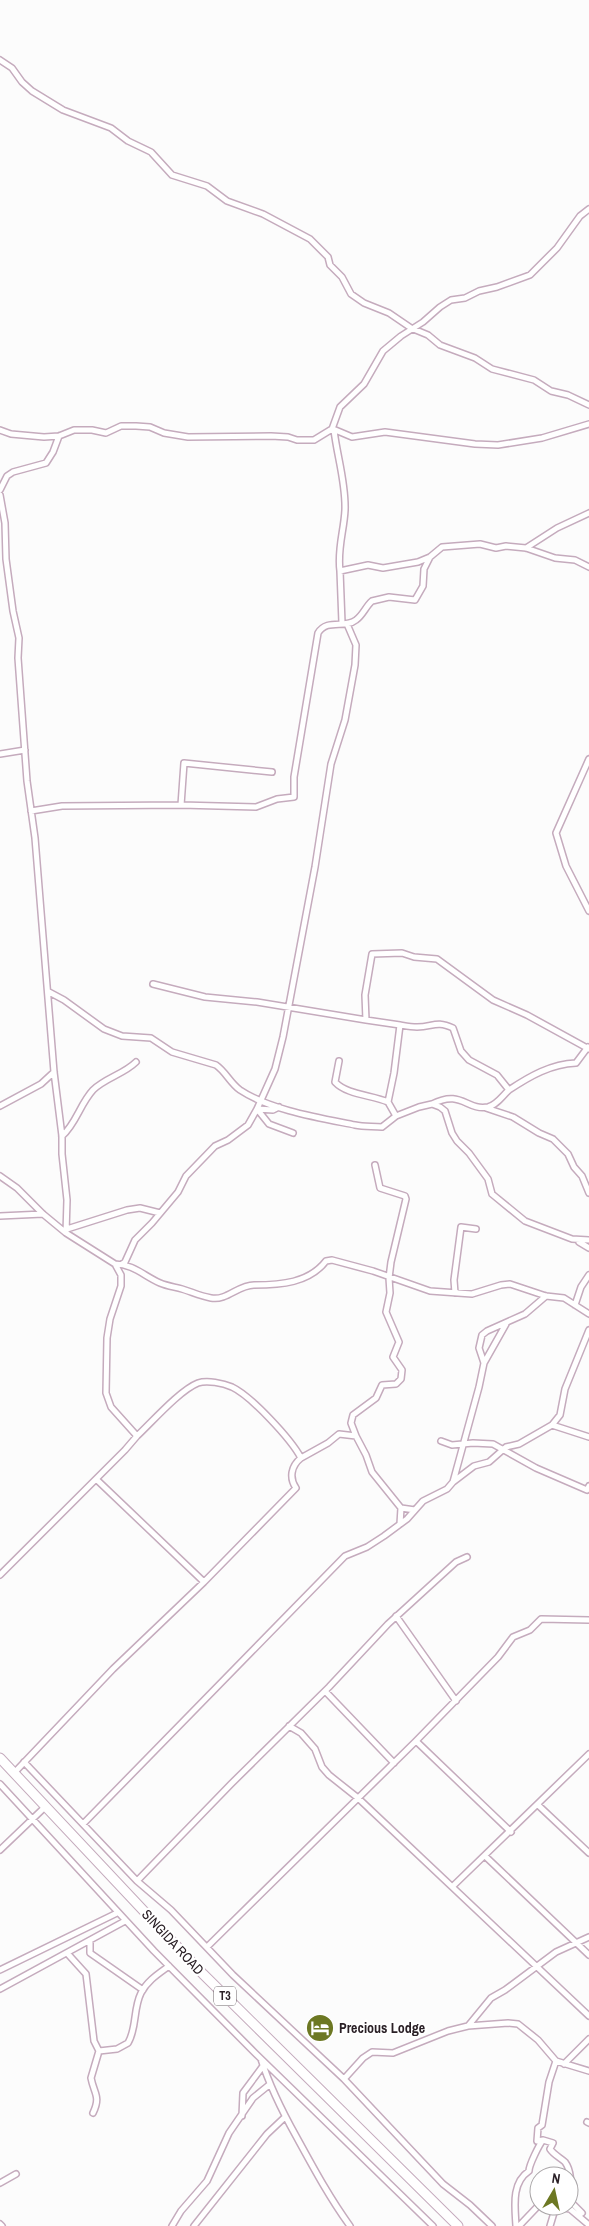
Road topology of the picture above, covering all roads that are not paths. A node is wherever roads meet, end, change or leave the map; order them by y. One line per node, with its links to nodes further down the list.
1 (0, 60): 3 (street)
2 (589, 209): 3 (street)
3 (411, 328): 4 (street); 6 (street)
4 (589, 405)
5 (589, 424): 6 (street)
6 (333, 429): 8 (street); 17 (street)
7 (0, 430): 8 (street)
8 (59, 436): 9 (street)
9 (0, 490)
10 (0, 495): 13 (street)
11 (589, 513): 14 (street)
12 (0, 538): 13 (street)
13 (6, 538): 19 (street)
14 (526, 548): 15 (street); 16 (street)
15 (430, 557): 17 (street); 18 (street)
16 (589, 568)
17 (340, 571): 18 (street)
18 (345, 624): 23 (street); 28 (street)
19 (25, 750): 20 (street); 24 (street)
20 (0, 754)
21 (589, 759): 25 (street)
22 (272, 772): 23 (street)
23 (181, 805): 24 (street)
24 (31, 811): 27 (street)
25 (589, 911)
26 (153, 984): 28 (street)
27 (49, 992): 34 (street); 36 (street)
28 (287, 1007): 29 (street); 36 (street)
29 (366, 1020): 30 (street); 31 (street)
30 (400, 1026): 35 (street); 37 (street)
31 (588, 1048): 35 (street)
32 (339, 1061): 37 (street)
33 (136, 1062): 45 (street)
34 (54, 1072): 39 (street); 45 (street)
35 (509, 1090): 41 (street)
36 (260, 1100): 40 (street); 42 (street)
37 (388, 1102): 43 (street)
38 (432, 1104): 41 (street); 43 (street); 54 (street)
39 (0, 1106)
40 (279, 1106): 42 (street); 43 (street)
41 (486, 1107): 48 (street)
42 (257, 1109): 44 (street); 49 (street)
43 (396, 1116)
44 (293, 1134)
45 (62, 1136): 53 (street)
46 (375, 1165): 60 (street)
47 (0, 1176): 50 (street)
48 (589, 1194)
49 (160, 1213): 53 (street); 58 (street)
50 (43, 1214): 51 (street); 53 (street)
51 (0, 1216)
52 (476, 1229): 61 (street)
53 (67, 1231): 57 (street)
54 (575, 1239): 55 (street); 56 (street)
55 (589, 1240)
56 (589, 1248)
57 (115, 1264): 58 (street); 69 (street)
58 (122, 1264): 60 (street)
59 (589, 1274): 63 (street)
60 (389, 1278): 61 (street); 70 (street)
61 (455, 1293): 62 (street)
62 (546, 1296): 63 (street); 65 (street)
63 (575, 1305): 64 (street)
64 (589, 1314)
65 (506, 1323): 67 (street); 67 (street)
66 (589, 1330): 68 (street)
67 (484, 1363): 73 (street)
68 (552, 1425): 71 (street); 74 (street)
69 (137, 1436): 75 (street); 76 (street)
70 (356, 1436): 75 (street); 79 (street)
71 (589, 1437)
72 (441, 1441): 73 (street)
73 (462, 1444): 74 (street); 77 (street)
74 (503, 1450): 77 (street); 78 (street)
75 (301, 1458): 84 (street)
76 (96, 1479): 83 (street); 84 (street)
77 (453, 1482): 80 (street)
78 (588, 1489)
79 (401, 1508): 80 (street); 81 (street)
80 (415, 1510): 81 (street)
81 (400, 1524): 101 (street)
82 (467, 1557): 85 (street)
83 (0, 1574)
84 (204, 1582): 93 (street)
85 (396, 1616): 87 (street); 88 (street)
86 (589, 1620): 88 (street)
87 (325, 1691): 89 (street); 94 (street)
88 (456, 1701): 90 (street)
89 (290, 1726): 97 (street); 106 (street)
90 (416, 1741): 94 (street); 102 (street)
91 (589, 1754): 98 (street)
92 (0, 1758): 95 (highway, SINGIDA ROAD / T3)
93 (24, 1762): 95 (street); 101 (street)
94 (394, 1762): 97 (street)
95 (14, 1773): 99 (highway, SINGIDA ROAD / T3)
96 (0, 1784): 100 (street)
97 (358, 1798): 107 (street); 113 (street)
98 (538, 1805): 102 (street); 104 (street)
99 (45, 1807): 100 (street); 148 (highway, SINGIDA ROAD / T3)
100 (33, 1819): 103 (street); 108 (street)
101 (83, 1824): 106 (street)
102 (511, 1832): 105 (street)
103 (0, 1850)
104 (589, 1853)
105 (485, 1856): 107 (street); 112 (street)
106 (137, 1881): 113 (street)
107 (453, 1886): 117 (street)
108 (117, 1913): 109 (street); 118 (street)
109 (125, 1921): 111 (street); 116 (street)
110 (589, 1937): 112 (street)
111 (90, 1941): 114 (street); 120 (street)
112 (576, 1943): 115 (street); 117 (street)
113 (207, 1947): 130 (street)
114 (67, 1953): 119 (street); 124 (street)
115 (589, 1955)
116 (169, 1966): 120 (street); 125 (street)
117 (535, 1966): 121 (street); 122 (street)
118 (0, 1970)
119 (0, 1989)
120 (143, 1990): 124 (street)
121 (589, 2016)
122 (468, 2026): 126 (street); 130 (street)
123 (589, 2039): 127 (street)
124 (99, 2051): 132 (street)
125 (261, 2059): 128 (street); 147 (street)
126 (556, 2061): 127 (street); 135 (street)
127 (564, 2064): 129 (street)
128 (263, 2066): 131 (street); 133 (street)
129 (589, 2071)
130 (344, 2079): 149 (street)
131 (269, 2086): 133 (street); 134 (street)
132 (93, 2114)
133 (242, 2117): 143 (street)
134 (285, 2117): 145 (street); 146 (street)
135 (543, 2140): 136 (street); 150 (street)
136 (567, 2166)
137 (16, 2174): 138 (street)
138 (0, 2183)
139 (579, 2210): 140 (street)
140 (582, 2213)
141 (529, 2215): 150 (street)
142 (578, 2216): 144 (street)
143 (172, 2225)
144 (589, 2225)
145 (194, 2226)
146 (350, 2226)
147 (433, 2226)
148 (458, 2226)
149 (492, 2226)
150 (518, 2226)

